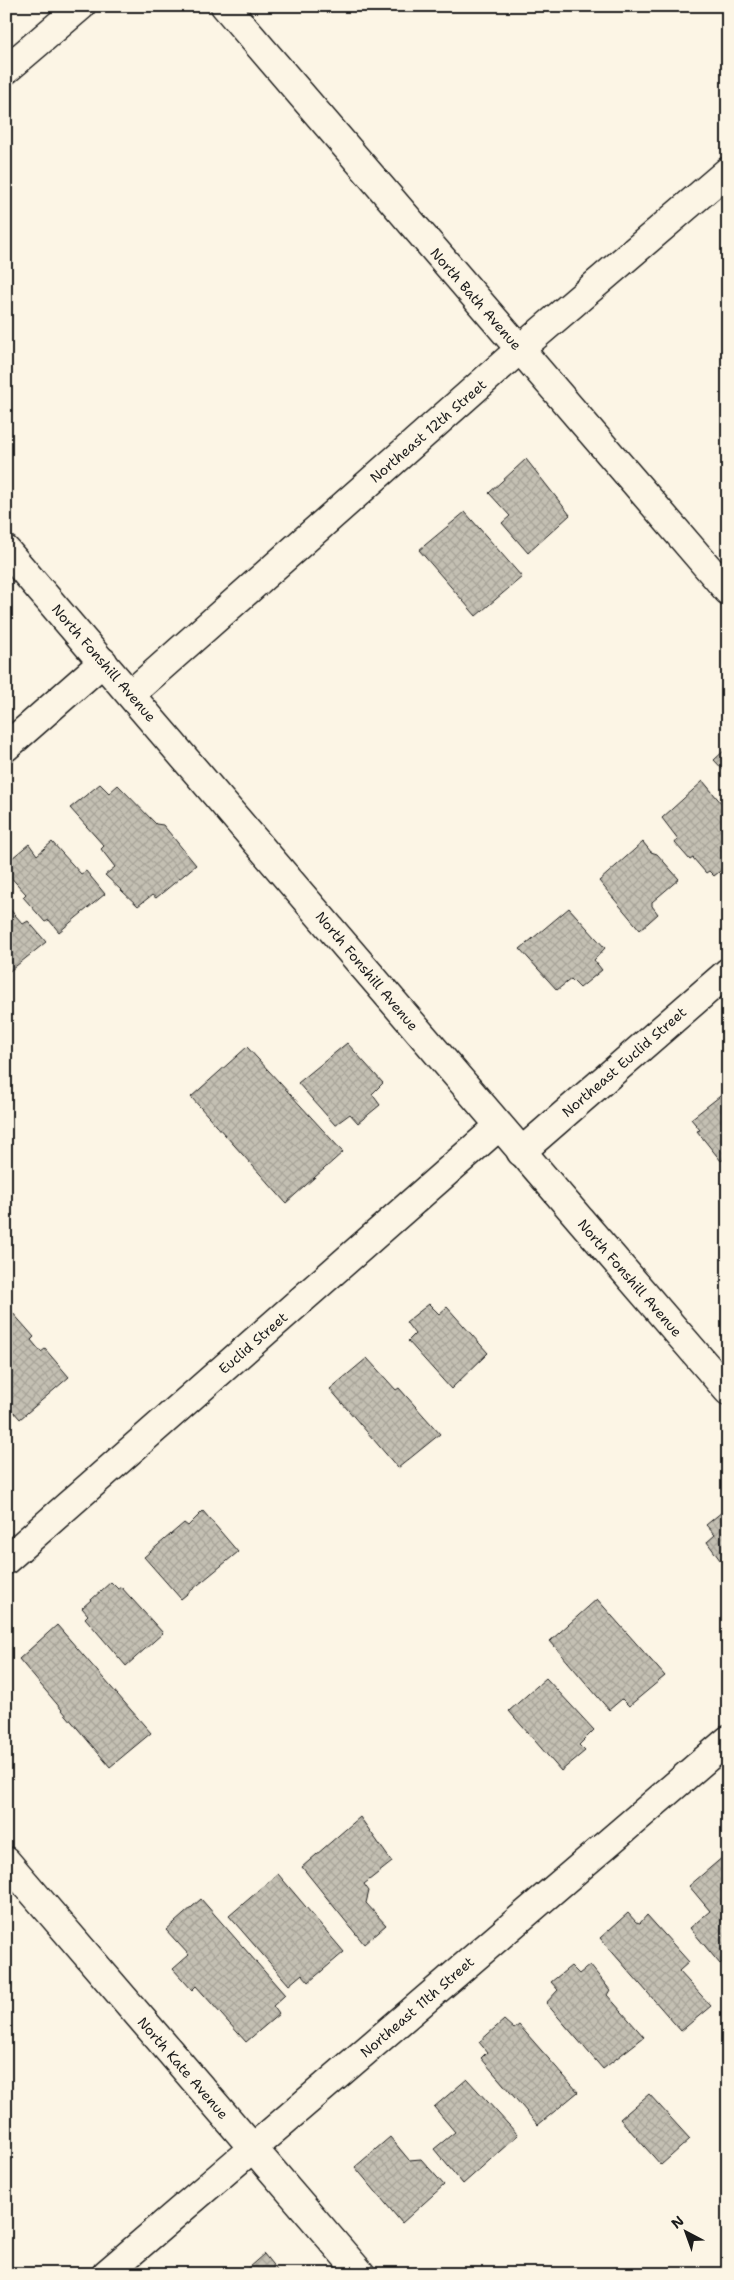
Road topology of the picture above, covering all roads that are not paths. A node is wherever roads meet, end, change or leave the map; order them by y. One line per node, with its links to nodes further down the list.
1 (81, 6): 3 (street)
2 (225, 6): 5 (street, North Bath Avenue)
3 (6, 70)
4 (728, 171): 5 (street, Northeast 12th Street)
5 (520, 350): 7 (street, North Bath Avenue); 9 (street, Northeast 12th Street)
6 (6, 550): 8 (street, North Fonshill Avenue)
7 (728, 591)
8 (103, 662): 9 (street, North Fonshill Avenue); 10 (street)
9 (132, 693): 12 (street, North Fonshill Avenue)
10 (6, 747)
11 (728, 972): 13 (street, Northeast Euclid Street)
12 (499, 1126): 13 (street, North Fonshill Avenue); 15 (street, Euclid Street)
13 (521, 1152): 14 (street, North Fonshill Avenue)
14 (728, 1391)
15 (6, 1560)
16 (728, 1740): 18 (street, Northeast 11th Street)
17 (6, 1861): 18 (street, North Kate Avenue)
18 (252, 2148): 19 (street, Northeast 11th Street); 20 (street, North Kate Avenue)
19 (106, 2274)
20 (361, 2274)

